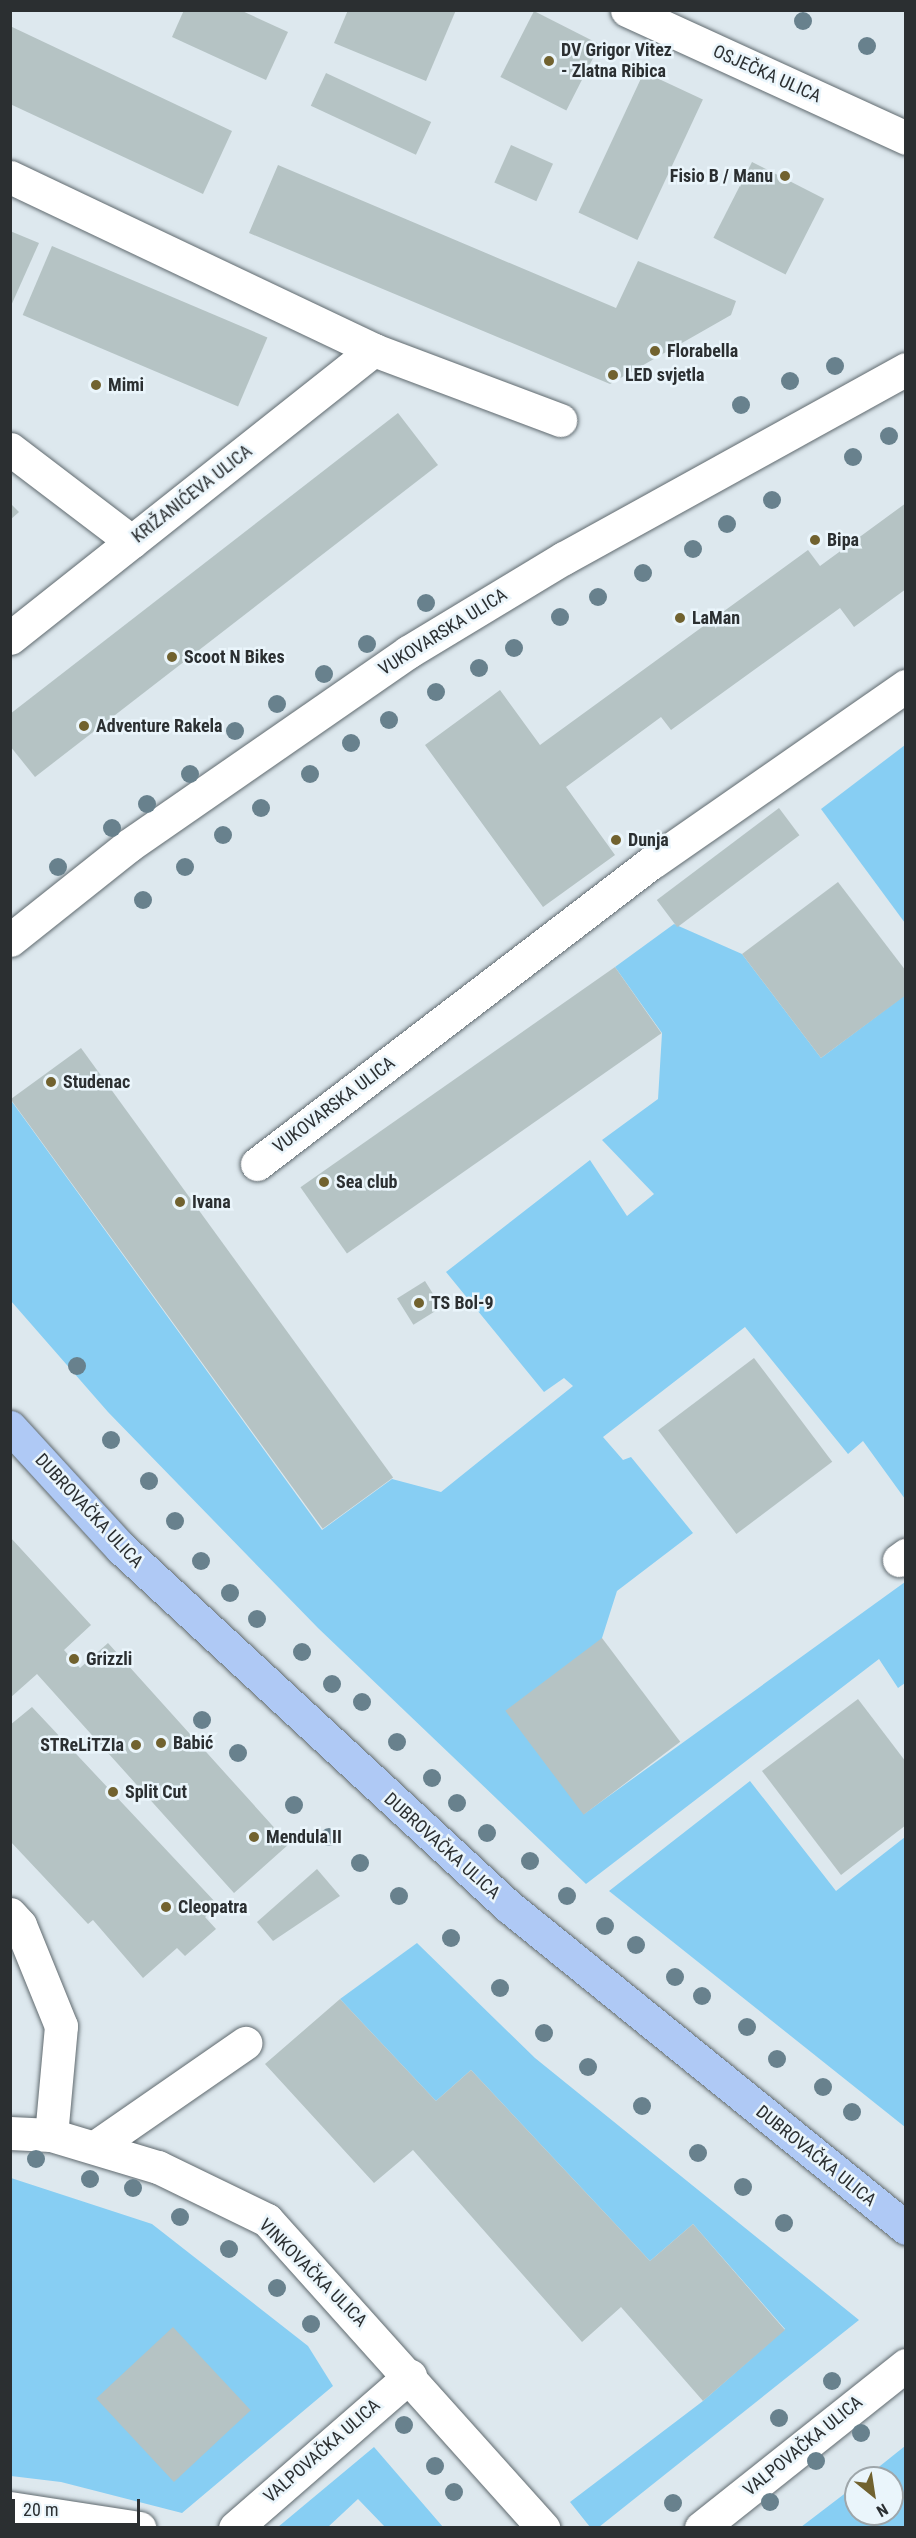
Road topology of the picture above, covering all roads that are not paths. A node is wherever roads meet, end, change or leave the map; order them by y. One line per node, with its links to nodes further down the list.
1 (627, 10): 2 (street, OSJEČKA ULICA)
2 (906, 138)
3 (10, 177): 4 (street)
4 (374, 350): 6 (street); 8 (street, KRIŽANIĆEVA ULICA)
5 (906, 369): 11 (street, VUKOVARSKA ULICA)
6 (560, 420)
7 (10, 449): 8 (street)
8 (132, 542): 9 (street, KRIŽANIĆEVA ULICA)
9 (10, 638)
10 (906, 686): 12 (street, VUKOVARSKA ULICA)
11 (10, 940)
12 (257, 1164)
13 (10, 1427): 19 (main road, DUBROVAČKA ULICA)
14 (10, 1914): 17 (street)
15 (245, 2043): 18 (street)
16 (10, 2133): 17 (street, VINKOVAČKA ULICA)
17 (51, 2134): 18 (street, VINKOVAČKA ULICA)
18 (95, 2147): 21 (street, VINKOVAČKA ULICA)
19 (906, 2228)
20 (906, 2365): 26 (street, VALPOVAČKA ULICA)
21 (410, 2376): 24 (street, VALPOVAČKA ULICA); 25 (street, VINKOVAČKA ULICA)
22 (10, 2508): 23 (street)
23 (139, 2528)
24 (235, 2528)
25 (543, 2528)
26 (702, 2528)

